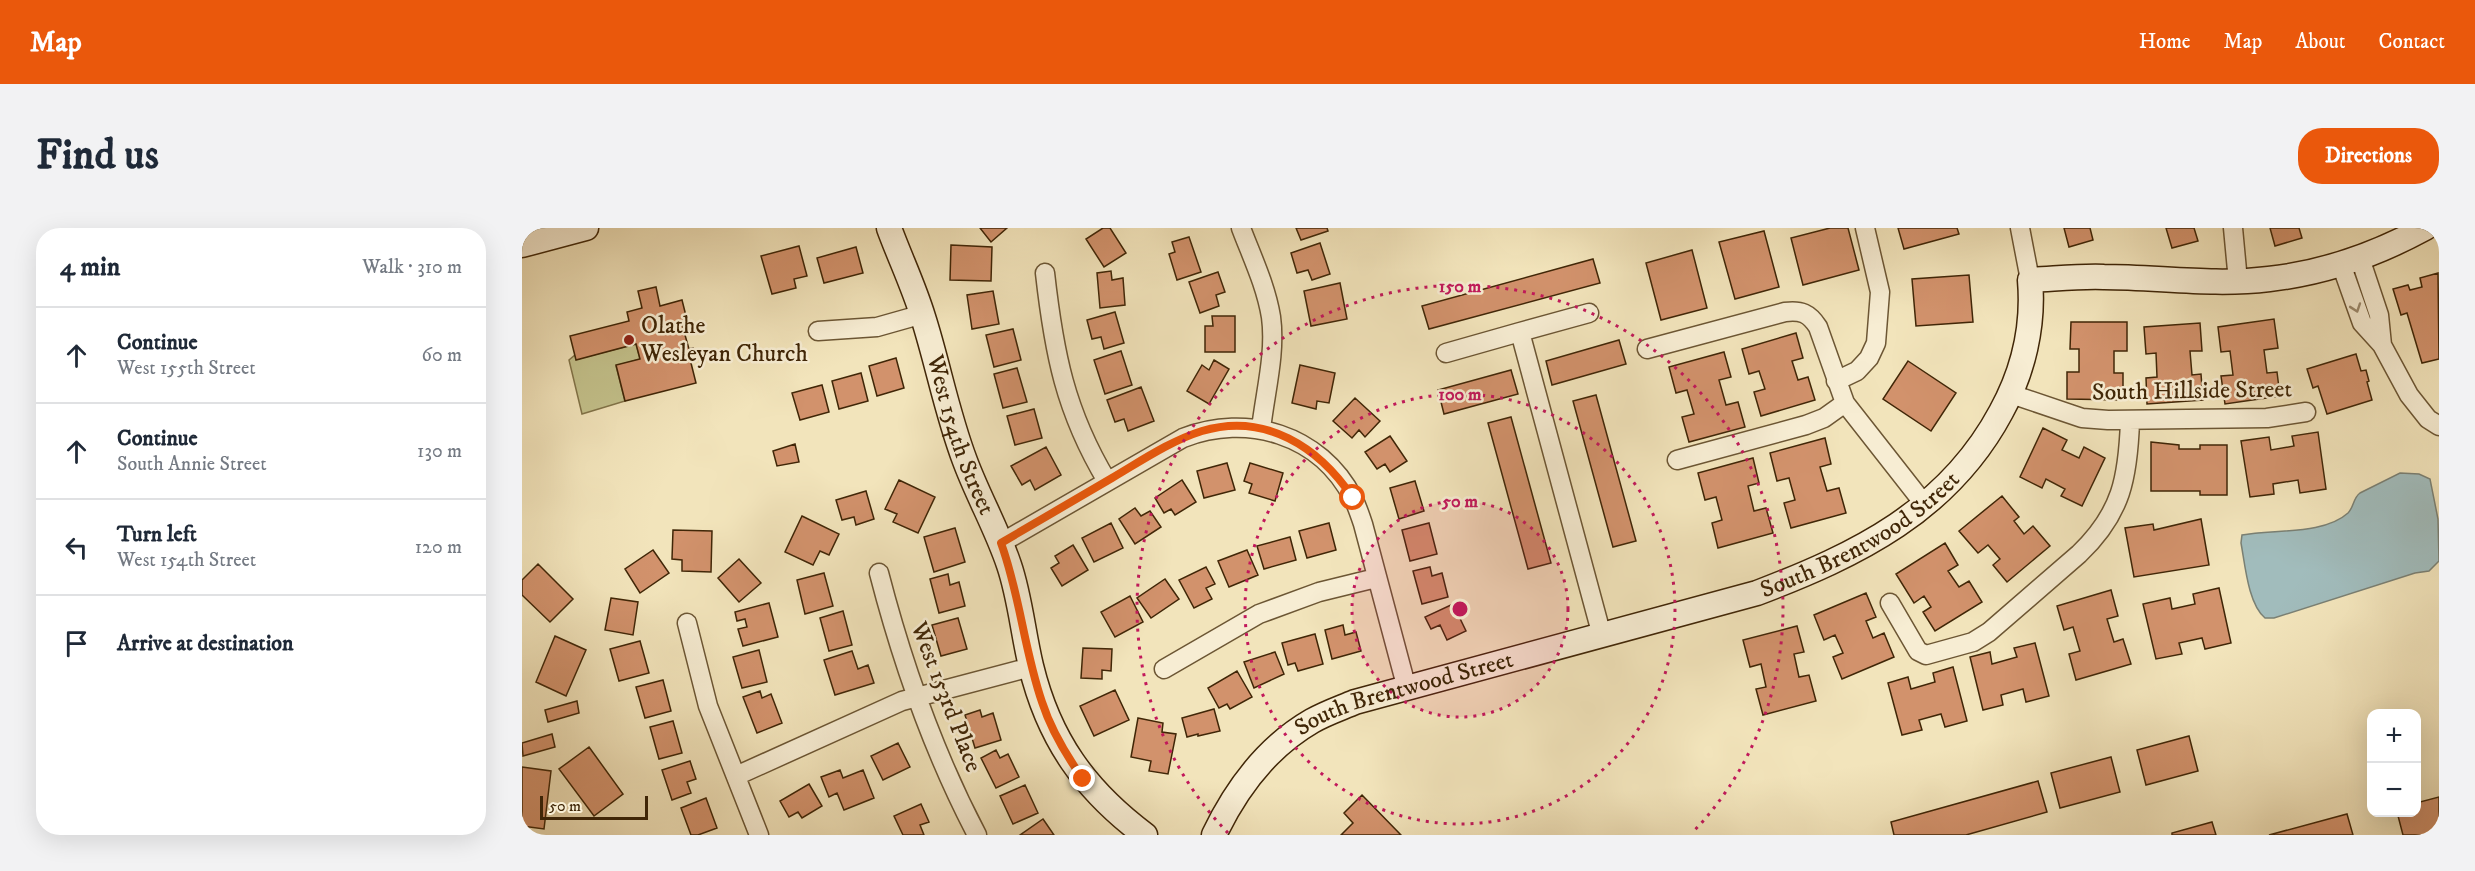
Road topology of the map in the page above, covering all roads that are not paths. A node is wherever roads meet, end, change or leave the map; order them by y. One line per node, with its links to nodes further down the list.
1 (586, 228): 8 (street)
2 (889, 228): 14 (street, West 154th Street)
3 (1241, 228): 25 (street)
4 (1865, 228): 19 (street)
5 (2020, 228): 11 (street)
6 (2233, 228): 12 (street)
7 (2425, 228): 9 (street)
8 (522, 245)
9 (2350, 261): 12 (street); 24 (street)
10 (1045, 273): 27 (street)
11 (2030, 280): 12 (street); 20 (street, South Brentwood Street)
12 (2238, 282)
13 (1589, 313): 16 (street)
14 (922, 314): 15 (street); 29 (street, West 154th Street)
15 (818, 331)
16 (1520, 332): 18 (street); 34 (street)
17 (1647, 349): 19 (street)
18 (1446, 353)
19 (1836, 381): 21 (street)
20 (2011, 394): 23 (street, South Hillside Street); 28 (street, South Brentwood Street)
21 (1845, 403): 26 (street); 28 (street)
22 (2306, 412): 23 (street, South Hillside Street)
23 (2130, 421): 32 (street)
24 (2439, 426)
25 (1261, 429): 27 (street); 31 (street)
26 (1677, 460)
27 (1107, 481): 29 (street)
28 (1925, 505): 34 (street, South Brentwood Street)
29 (1001, 543): 35 (street, West 154th Street)
30 (879, 573): 38 (street, West 153rd Place)
31 (1376, 579): 36 (street); 37 (street)
32 (1890, 603)
33 (687, 623): 39 (street)
34 (1602, 636): 37 (street, South Brentwood Street)
35 (1031, 667): 38 (street); 42 (street, West 154th Street)
36 (1164, 669)
37 (1407, 689): 43 (street, South Brentwood Street)
38 (918, 696): 39 (street); 41 (street, West 153rd Place)
39 (736, 776): 40 (street)
40 (759, 835)
41 (977, 835)
42 (1145, 835)
43 (1214, 835)

